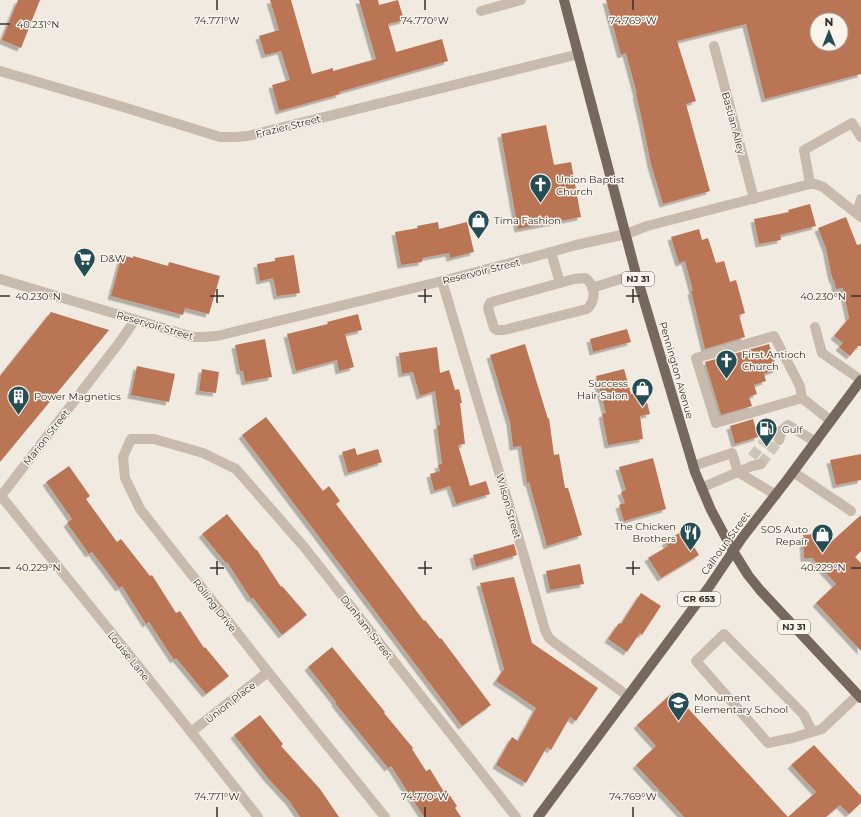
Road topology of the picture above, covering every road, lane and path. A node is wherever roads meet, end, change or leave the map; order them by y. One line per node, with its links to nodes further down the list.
1 (521, 0): 3 (street)
2 (564, 0): 5 (main road, Pennington Avenue / NJ 31)
3 (481, 11)
4 (714, 46): 9 (street, Bastian Alley)
5 (579, 54): 6 (street, Frazier Street); 12 (main road, Pennington Avenue / NJ 31)
6 (0, 71)
7 (861, 137): 8 (street)
8 (810, 184): 9 (street, Reservoir Street); 11 (street)
9 (754, 199): 12 (street, Reservoir Street)
10 (861, 199): 11 (street)
11 (859, 215)
12 (626, 234): 13 (street, Reservoir Street); 14 (main road, Pennington Avenue / NJ 31)
13 (551, 252): 16 (street, Reservoir Street); 17 (street)
14 (636, 274): 18 (street); 28 (main road, Pennington Avenue / NJ 31)
15 (0, 279): 19 (street, Reservoir Street)
16 (442, 281): 19 (street, Reservoir Street); 37 (street, Wilson Street)
17 (560, 283): 18 (street); 18 (street)
18 (592, 288)
19 (135, 320): 33 (street, Marion Street)
20 (815, 327): 21 (street)
21 (861, 380): 23 (main road, Calhoun Street / CR 653)
22 (802, 398): 22 (street); 23 (street)
23 (831, 421): 25 (main road, Calhoun Street / CR 653)
24 (771, 433): 25 (street)
25 (816, 442): 30 (main road, Calhoun Street / CR 653)
26 (203, 453): 36 (street, Rolling Drive); 43 (street, Dunham Street)
27 (755, 463): 29 (street)
28 (693, 466): 29 (street); 31 (main road, Pennington Avenue / NJ 31)
29 (738, 472): 31 (street); 32 (street)
30 (793, 472): 32 (main road, Calhoun Street / CR 653); 34 (street)
31 (701, 488): 35 (main road, Pennington Avenue / NJ 31)
32 (776, 495): 35 (main road, Calhoun Street / CR 653)
33 (1, 496): 39 (street, Louise Lane)
34 (851, 511)
35 (733, 551): 37 (main road, Calhoun Street / CR 653); 38 (main road, Pennington Avenue / NJ 31)
36 (268, 672): 39 (street, Union Place); 42 (street, Rolling Drive)
37 (628, 696): 44 (main road, Calhoun Street / CR 653)
38 (859, 696): 40 (street)
39 (191, 732): 41 (street, Louise Lane)
40 (812, 732): 40 (street)
41 (258, 817)
42 (385, 817)
43 (516, 817)
44 (538, 817)

